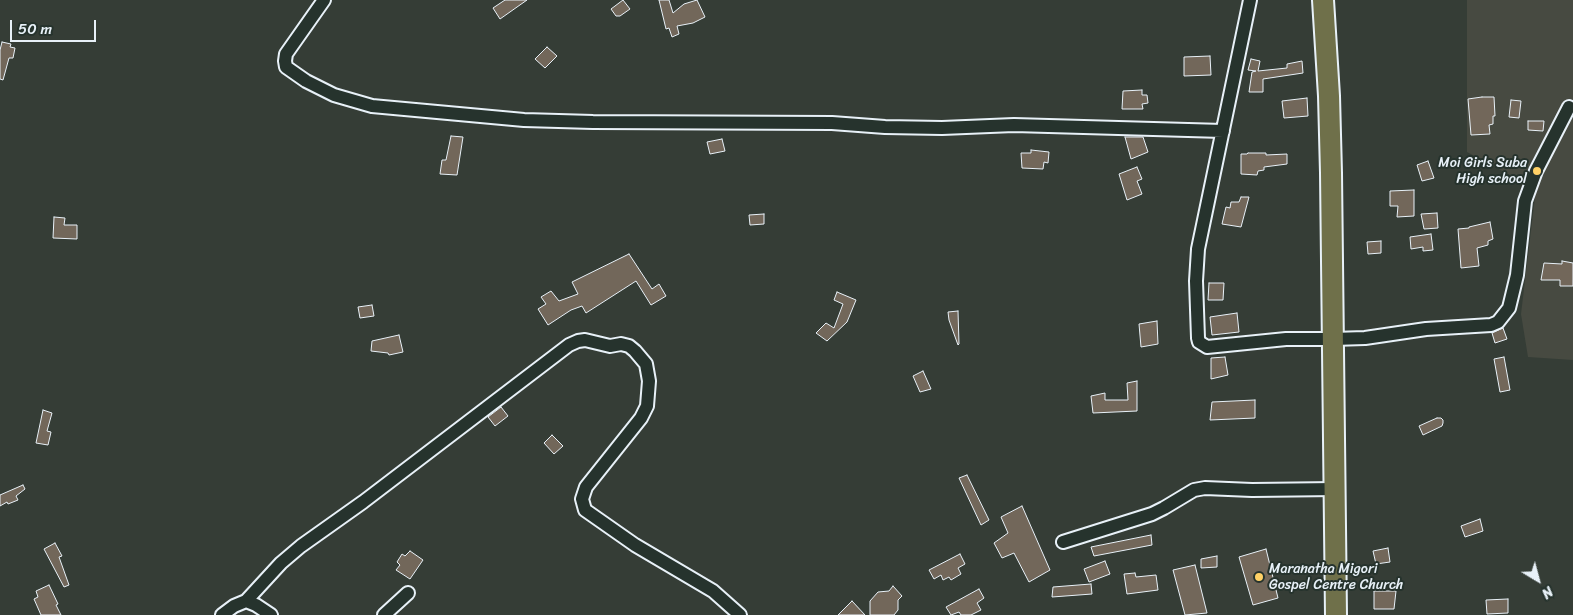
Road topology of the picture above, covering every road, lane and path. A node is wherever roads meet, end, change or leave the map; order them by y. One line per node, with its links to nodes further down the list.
1 (324, 0): 5 (street)
2 (1250, 0): 5 (street)
3 (1323, 0): 6 (highway)
4 (1569, 107): 6 (street)
5 (1223, 131): 6 (street)
6 (1333, 339): 7 (highway)
7 (1336, 489): 8 (street); 15 (highway)
8 (1063, 542)
9 (408, 593): 13 (street)
10 (246, 602): 11 (street); 12 (street); 14 (street)
11 (222, 615)
12 (271, 615)
13 (384, 615)
14 (740, 615)
15 (1336, 615)

